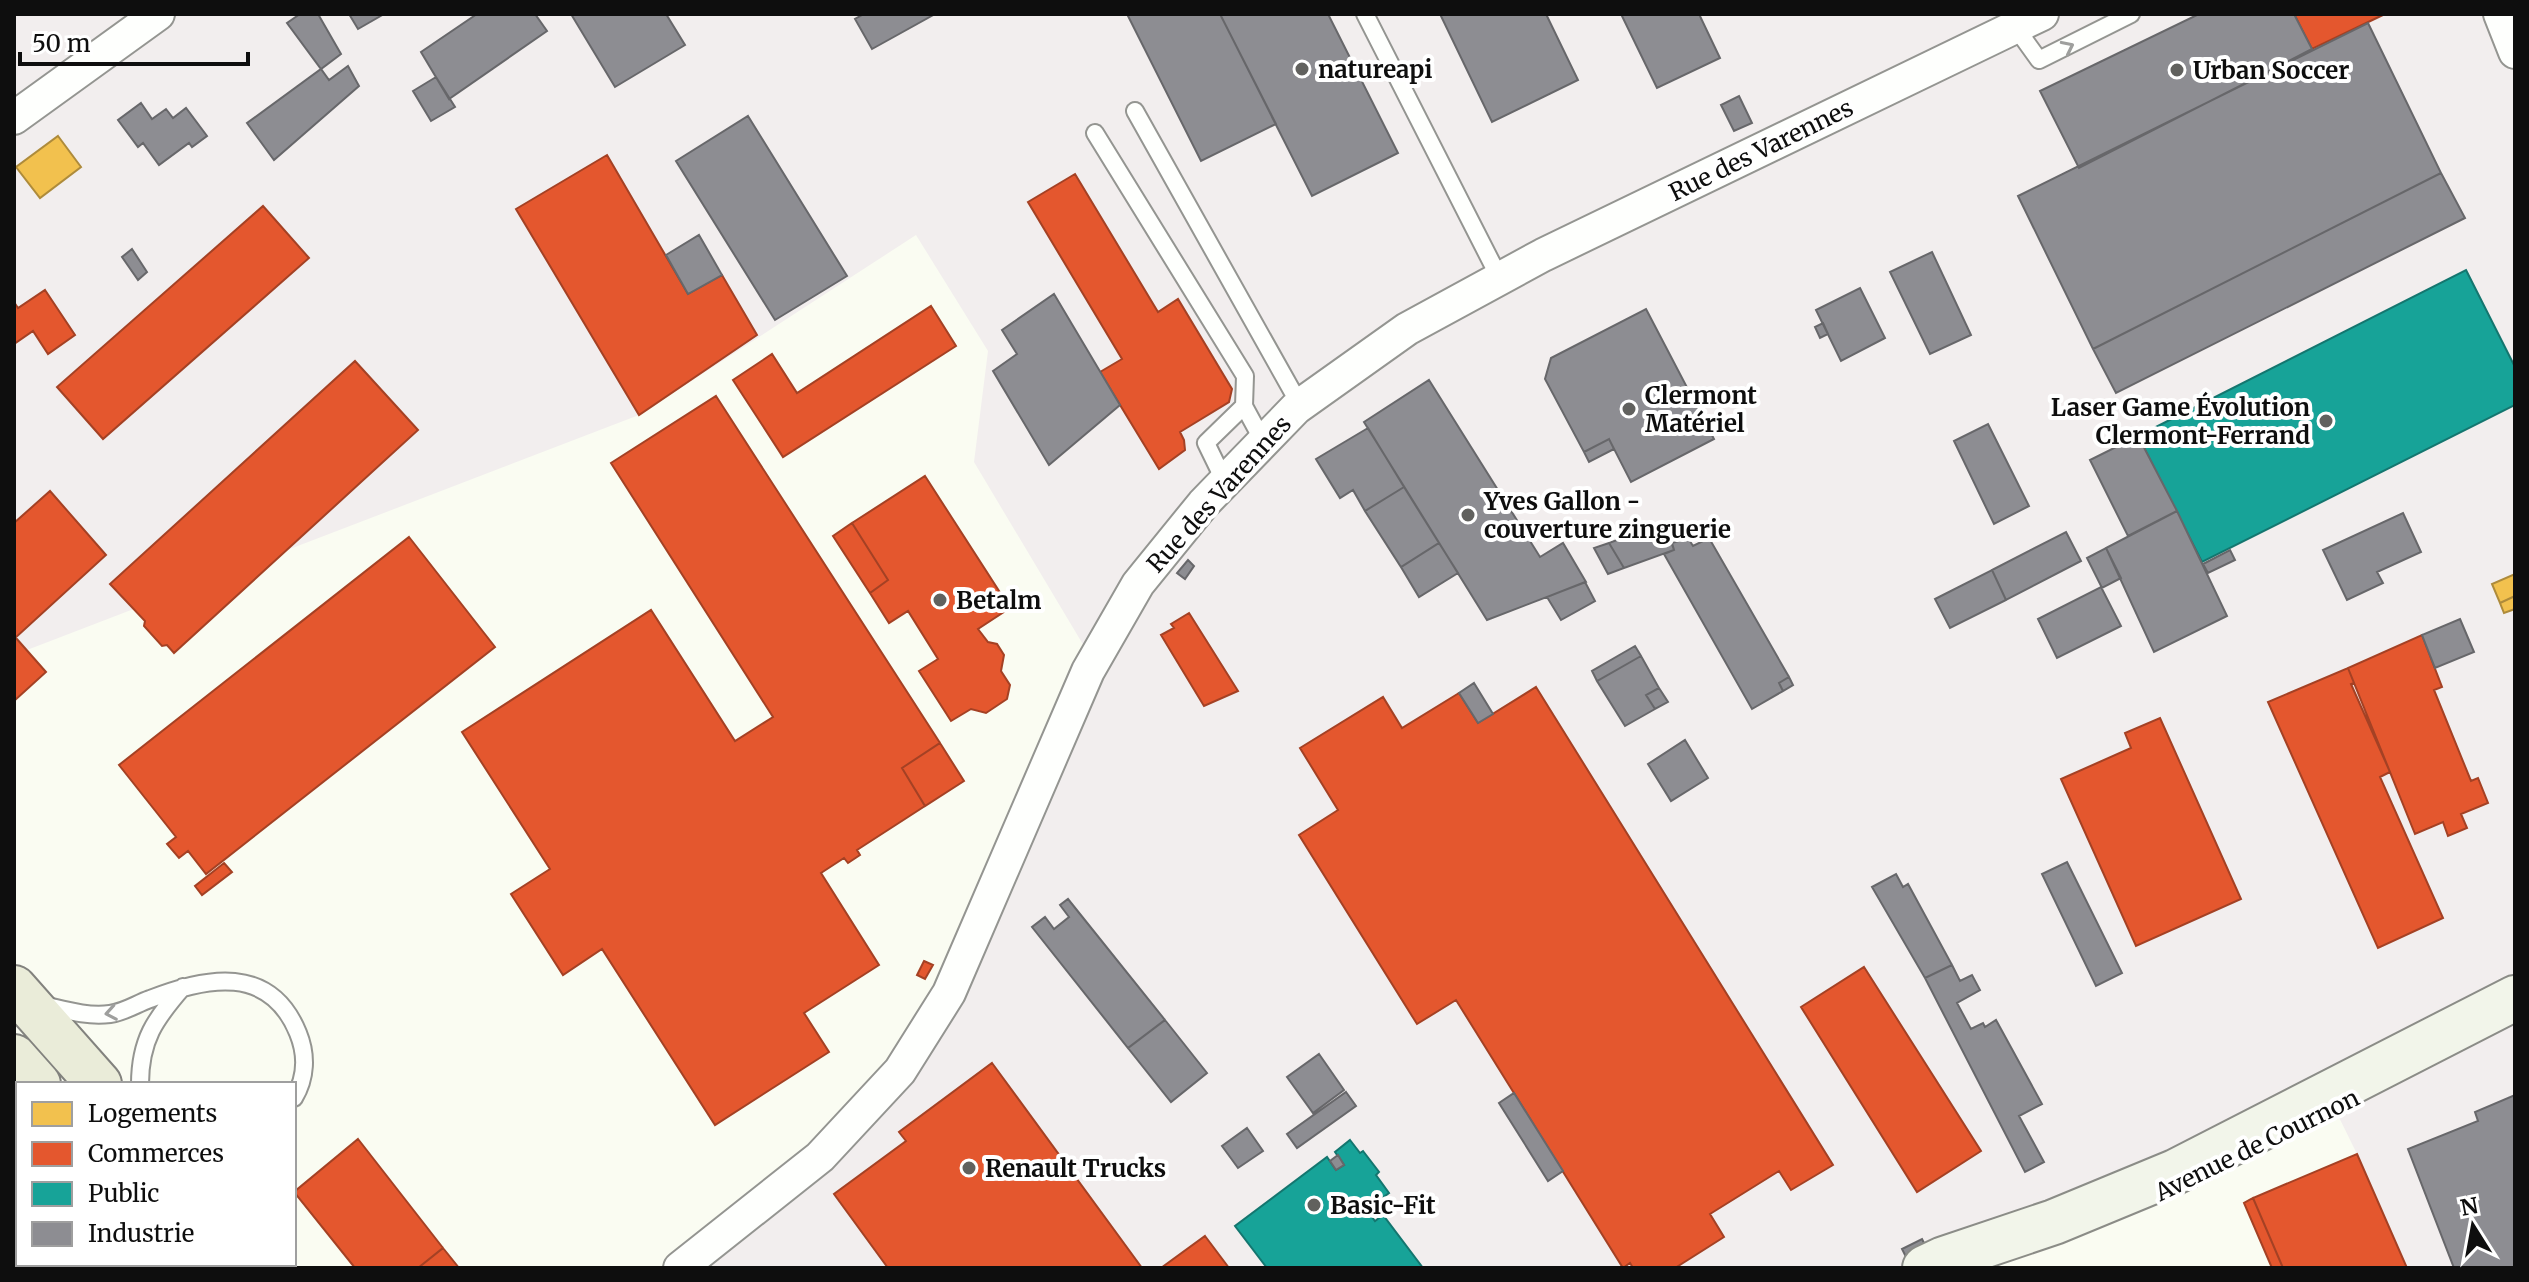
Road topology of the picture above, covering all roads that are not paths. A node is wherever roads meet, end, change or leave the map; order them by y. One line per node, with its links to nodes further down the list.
1 (158, 14): 8 (street)
2 (1365, 14): 10 (lane)
3 (2131, 14): 5 (lane, one-way to 3)
4 (2500, 14): 6 (street)
5 (2029, 21): 10 (street, Rue des Varennes)
6 (2515, 52)
7 (1135, 111): 11 (lane)
8 (14, 118)
9 (1095, 133): 12 (lane)
10 (1500, 279): 11 (street, Rue des Varennes)
11 (1300, 405): 13 (street, Rue des Varennes)
12 (1244, 406): 13 (lane); 14 (lane)
13 (1263, 441): 14 (street, Rue des Varennes)
14 (1225, 482): 26 (street, Rue des Varennes)
15 (2515, 981): 25 (lane)
16 (184, 986): 17 (lane, one-way to 17); 23 (lane); 24 (lane)
17 (20, 994): 22 (main road)
18 (2515, 998): 25 (main road, Avenue de Cournon)
19 (2515, 1014): 27 (main road, Avenue de Cournon)
20 (14, 1057): 21 (main road)
21 (36, 1082)
22 (97, 1082)
23 (140, 1082)
24 (296, 1094)
25 (1943, 1265)
26 (680, 1268)
27 (1996, 1268)

